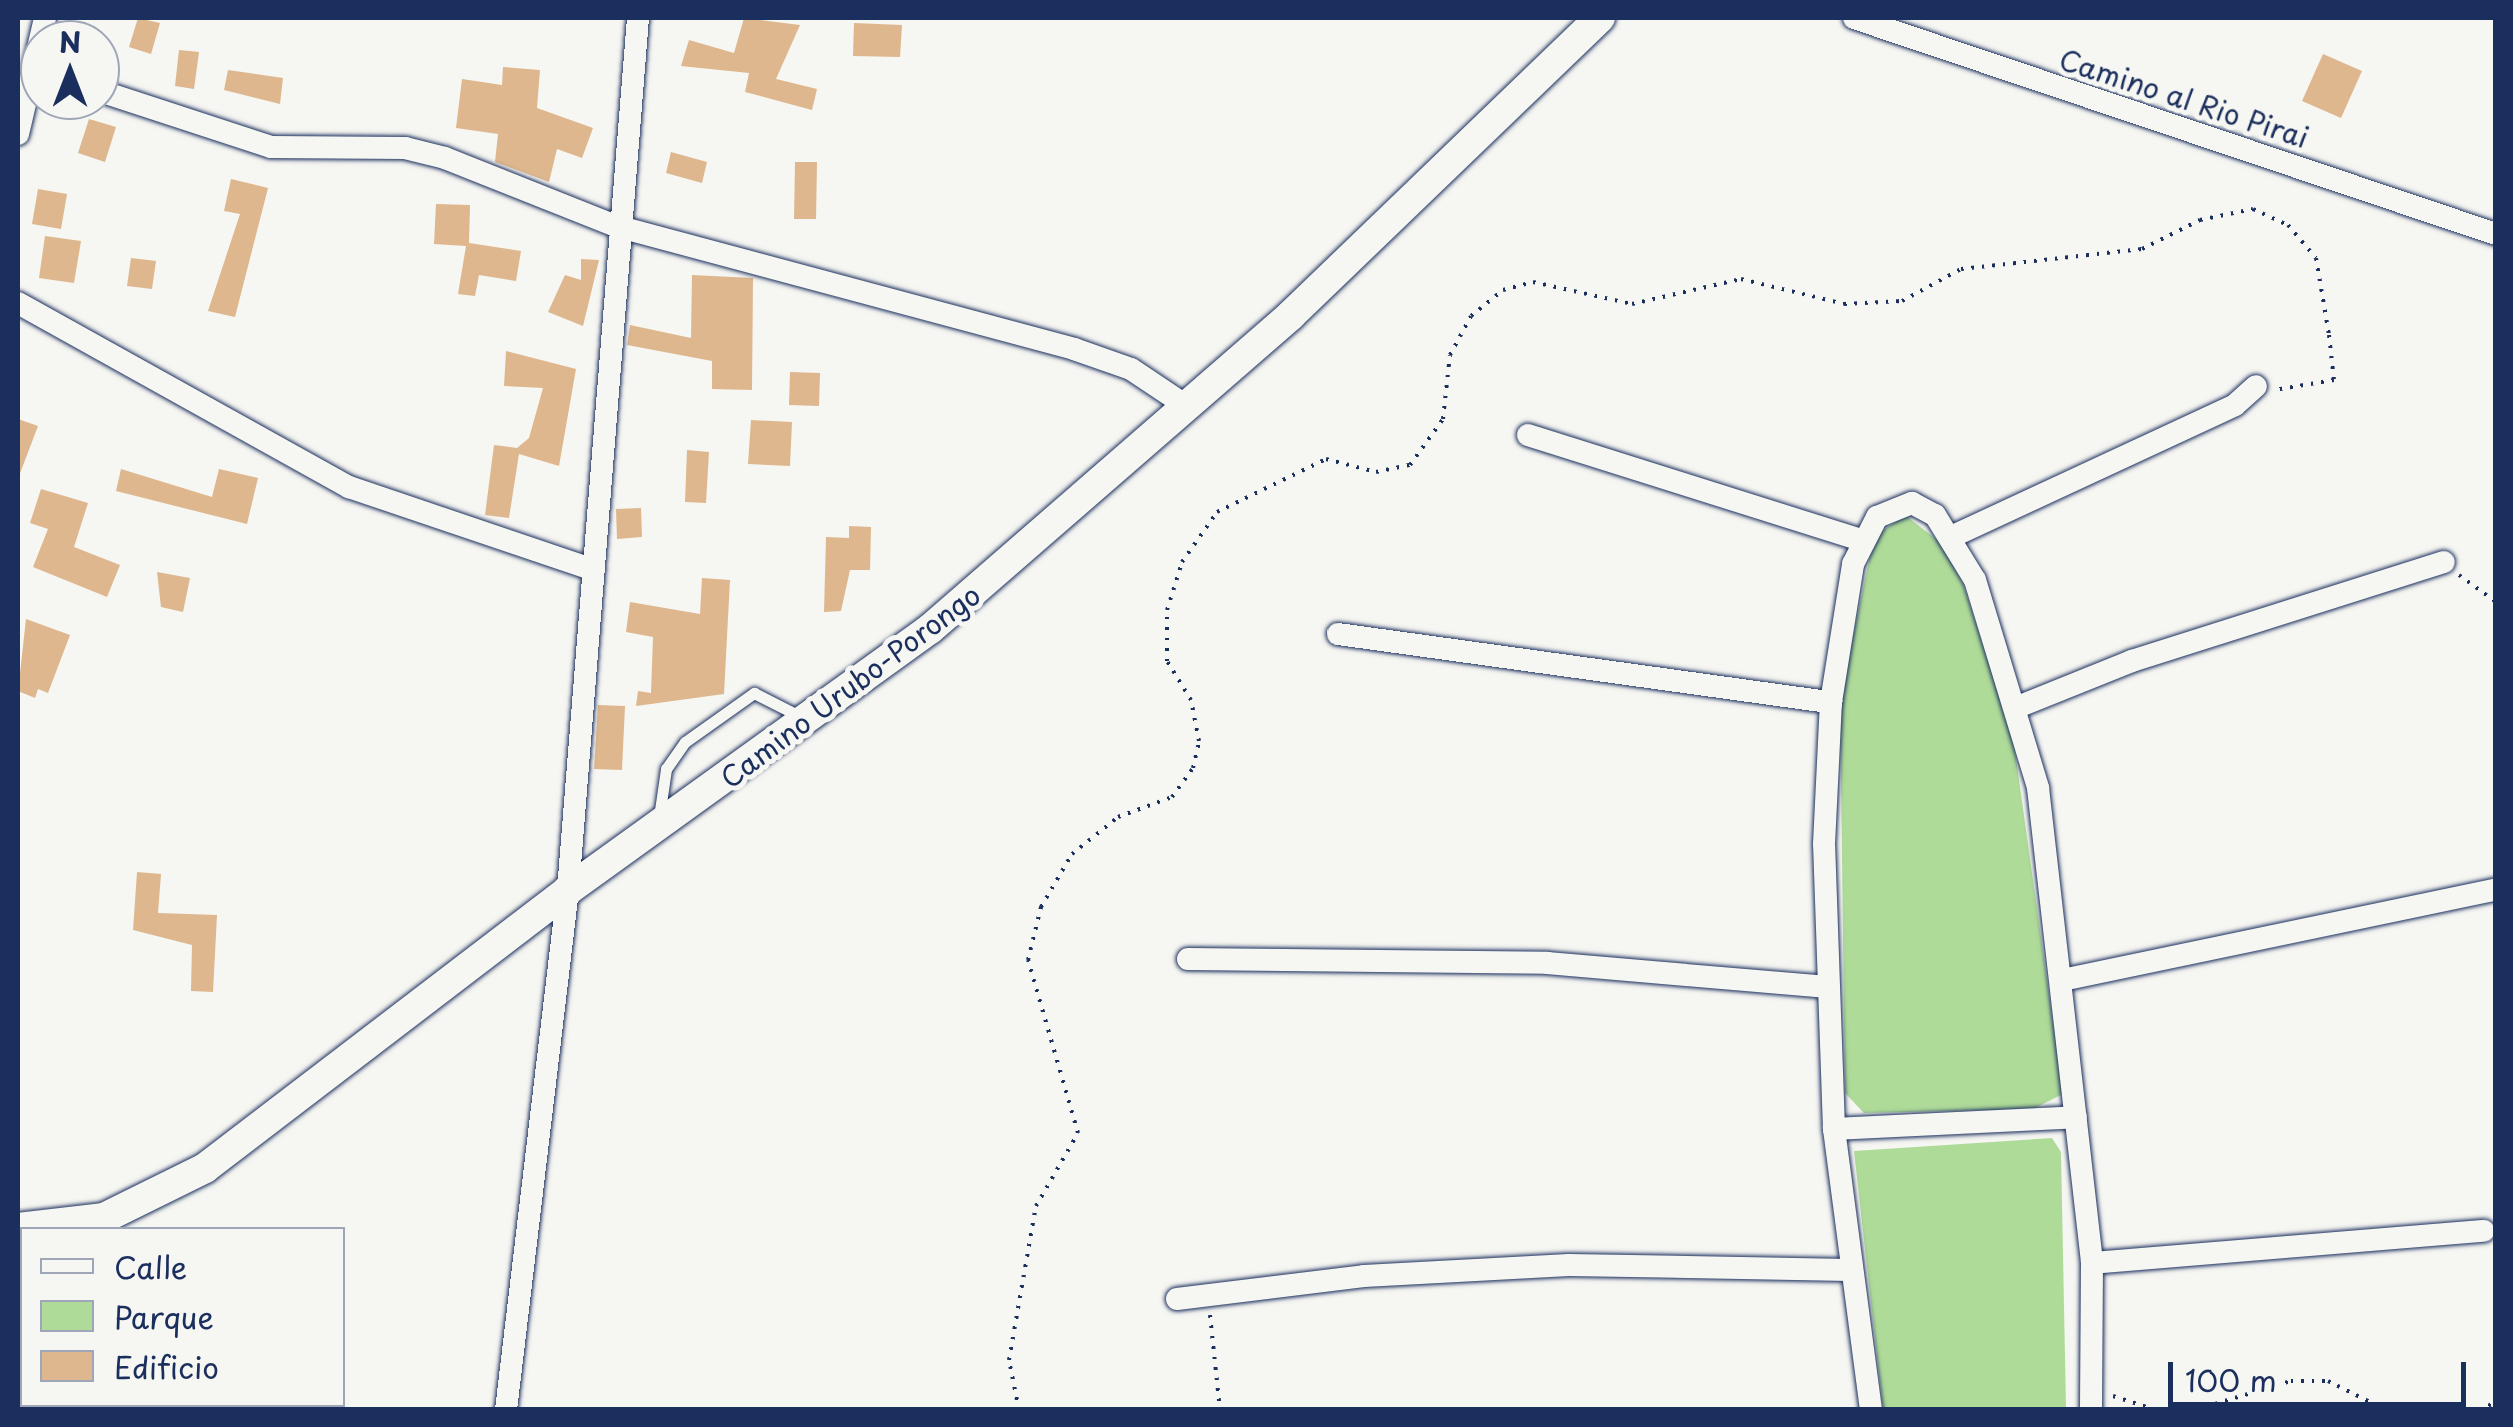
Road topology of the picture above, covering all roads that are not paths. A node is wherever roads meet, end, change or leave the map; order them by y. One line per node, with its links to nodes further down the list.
1 (638, 18): 5 (street)
2 (1600, 18): 9 (main road, Camino Urubo-Porongo)
3 (1854, 18): 6 (street, Camino al Rio Pirai)
4 (120, 97): 5 (street)
5 (616, 226): 9 (street); 14 (street)
6 (2493, 240)
7 (18, 303): 14 (street)
8 (2256, 386): 11 (street)
9 (1188, 407): 18 (main road, Camino Urubo-Porongo)
10 (1528, 435): 12 (street)
11 (1951, 537): 12 (street); 17 (street)
12 (1861, 540): 16 (street)
13 (2444, 562): 17 (street)
14 (591, 570): 20 (street)
15 (1338, 634): 16 (street)
16 (1830, 702): 24 (street)
17 (2020, 706): 23 (street)
18 (808, 720): 19 (main road, Camino Urubo-Porongo); 19 (lane)
19 (658, 826): 20 (main road, Camino Urubo-Porongo)
20 (568, 890): 27 (main road, Camino Urubo-Porongo); 33 (street)
21 (2496, 890): 23 (street)
22 (1188, 959): 24 (street)
23 (2067, 979): 25 (street)
24 (1826, 987): 26 (street)
25 (2076, 1117): 26 (street); 29 (street)
26 (1834, 1129): 30 (street)
27 (27, 1227)
28 (2484, 1231): 29 (street)
29 (2092, 1263): 32 (street)
30 (1850, 1270): 31 (street); 34 (street)
31 (1177, 1299)
32 (2091, 1399)
33 (506, 1410)
34 (1871, 1410)

